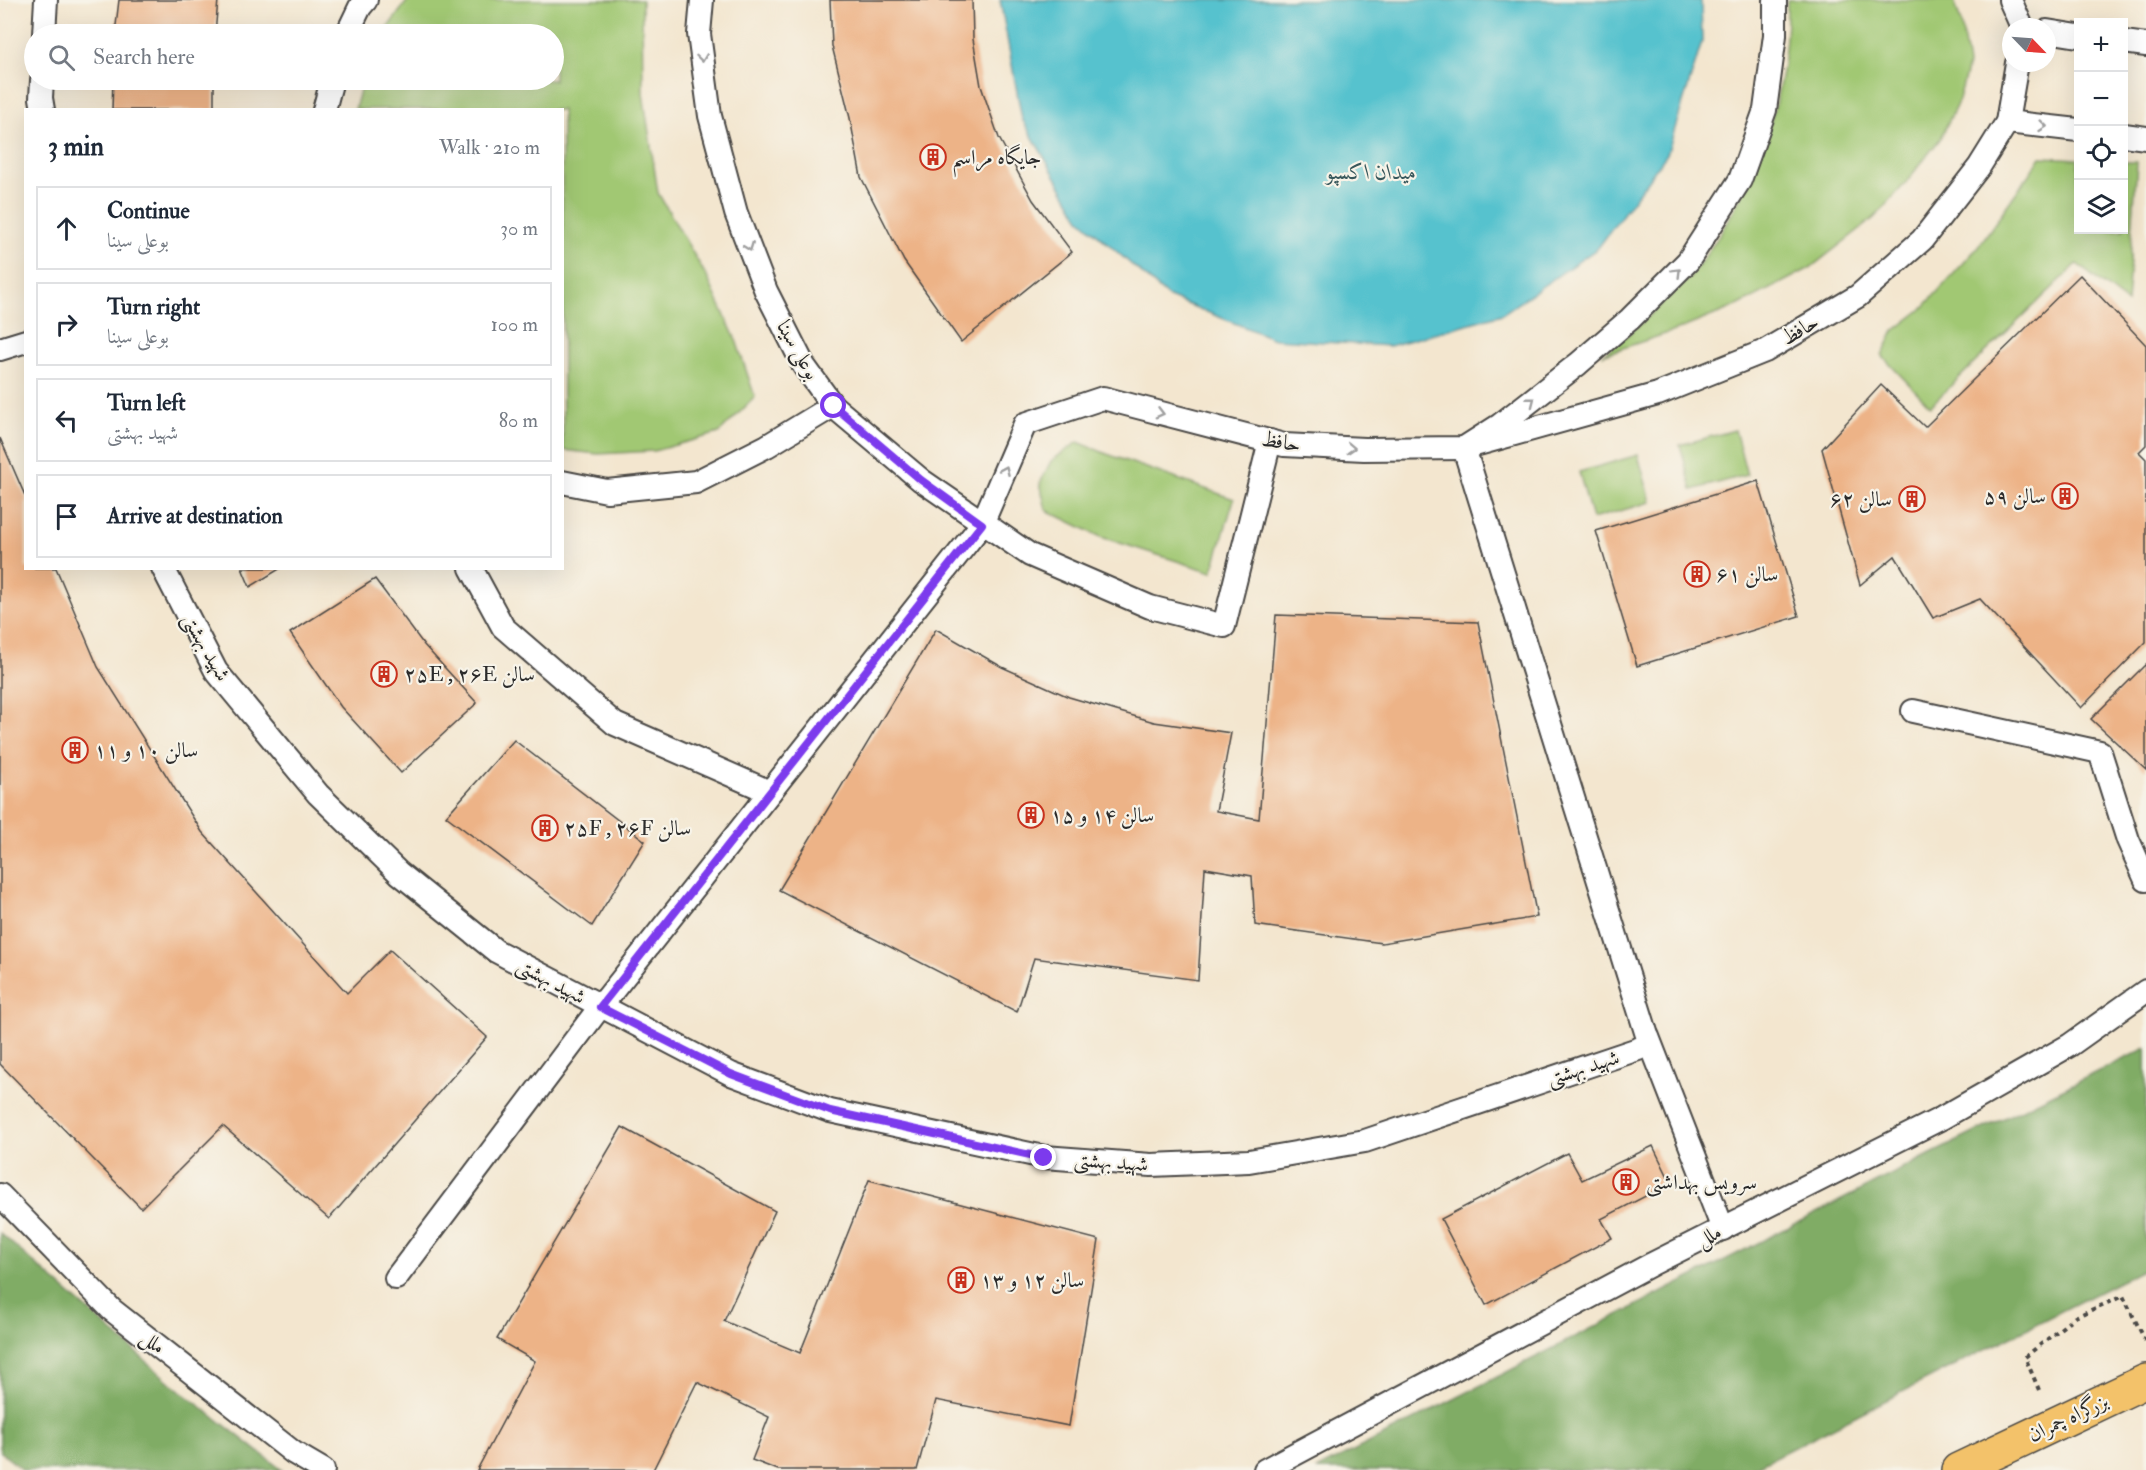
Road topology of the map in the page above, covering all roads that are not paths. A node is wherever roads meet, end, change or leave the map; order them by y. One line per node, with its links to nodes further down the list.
1 (46, 0): 7 (lane)
2 (366, 0): 8 (lane)
3 (702, 0): 24 (lane, بوعلی سینا, one-way to 24)
4 (1776, 0): 26 (lane, one-way to 4)
5 (2010, 0): 6 (lane)
6 (2018, 18)
7 (45, 24)
8 (352, 24)
9 (2056, 33): 10 (lane)
10 (2074, 35)
11 (2128, 43): 12 (lane)
12 (2146, 45)
13 (2015, 72): 18 (lane, حافظ)
14 (41, 90): 16 (lane)
15 (329, 90): 17 (lane)
16 (43, 108)
17 (325, 108)
18 (2007, 122): 19 (lane, one-way to 19); 26 (lane, حافظ)
19 (2074, 129)
20 (2128, 136): 21 (lane)
21 (2146, 138)
22 (24, 342): 23 (lane)
23 (0, 349)
24 (834, 406): 27 (lane); 28 (lane, بوعلی سینا)
25 (1270, 441): 26 (lane, حافظ, one-way to 26); 28 (lane, حافظ, one-way to 25); 28 (lane, بوعلی سینا)
26 (1464, 448): 36 (lane)
27 (564, 482)
28 (982, 524): 32 (lane)
29 (165, 570): 35 (lane, شهید بهشتی)
30 (472, 570): 32 (lane)
31 (1913, 711): 33 (lane)
32 (770, 792): 35 (lane)
33 (2146, 880)
34 (2146, 991): 38 (lane, ملل)
35 (600, 1007): 36 (lane, شهید بهشتی); 39 (lane)
36 (1649, 1041): 38 (lane)
37 (0, 1195): 41 (lane, ملل)
38 (1723, 1228): 42 (lane, ملل)
39 (396, 1278)
40 (2146, 1381): 43 (highway, بزرگراه چمران)
41 (323, 1470)
42 (1265, 1470)
43 (1958, 1470)

